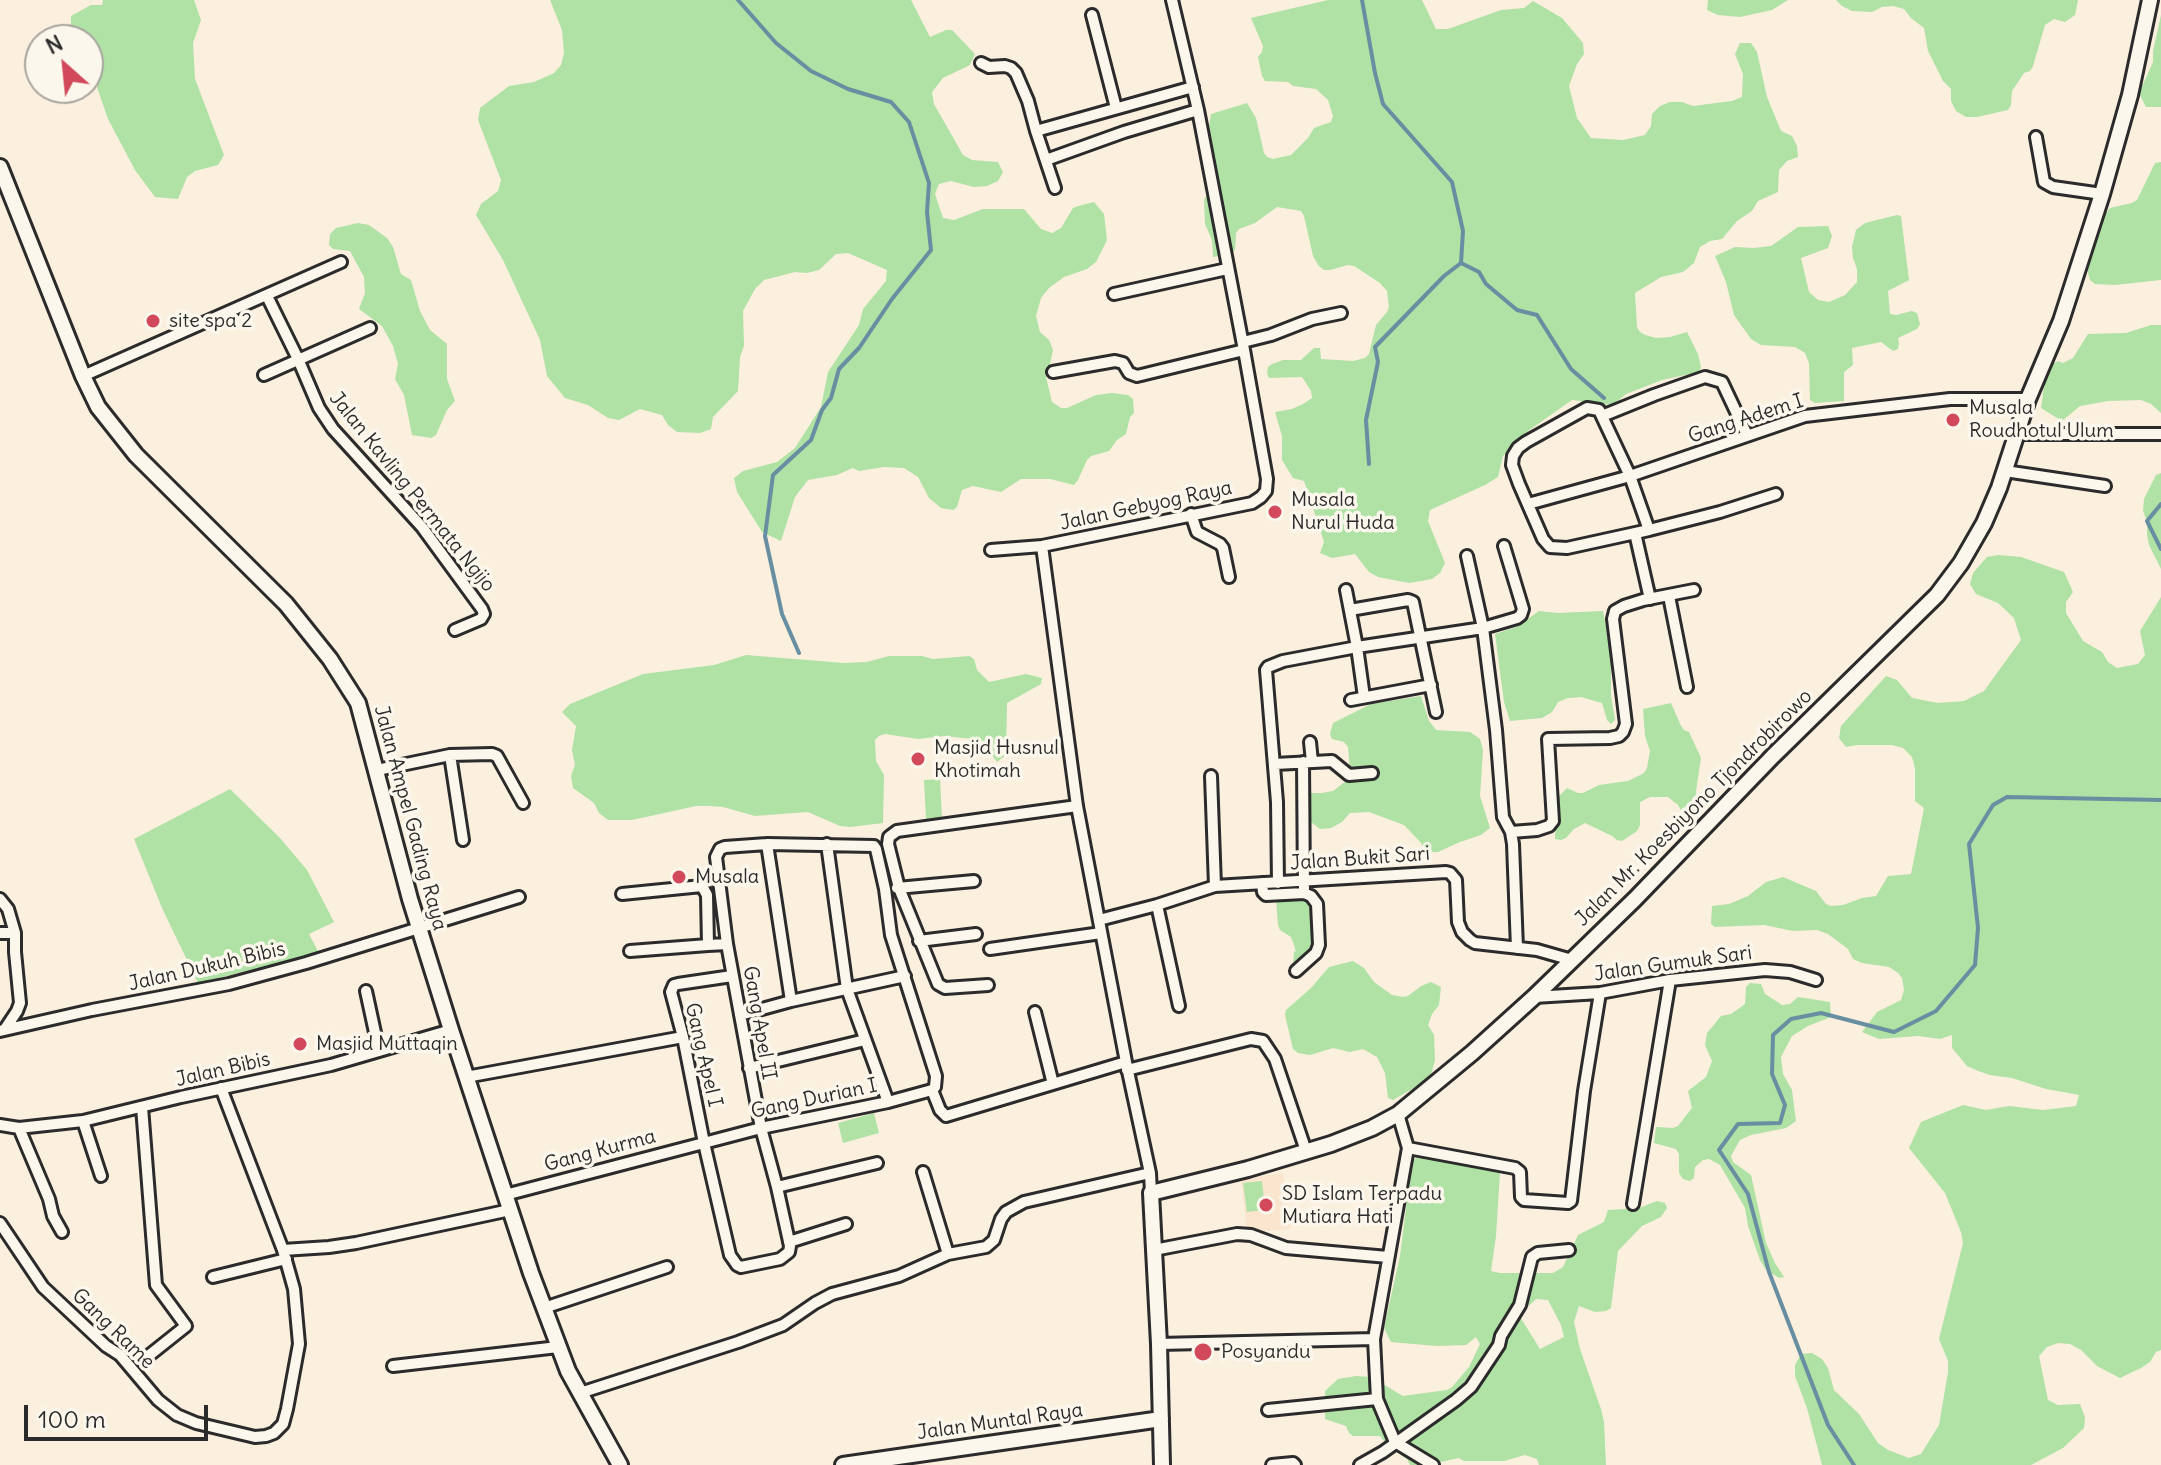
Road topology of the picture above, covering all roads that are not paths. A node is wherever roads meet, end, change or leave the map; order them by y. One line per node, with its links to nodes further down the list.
1 (1172, 0): 5 (street, Jalan Gebyog Raya)
2 (2150, 0): 13 (main road, Jalan Mr. Koesbiyono Tjondrobirowo)
3 (1092, 15): 6 (street)
4 (981, 63): 8 (street)
5 (1193, 87): 6 (street); 7 (street, Jalan Gebyog Raya)
6 (1116, 108): 8 (street)
7 (1198, 110): 10 (street); 15 (street, Jalan Gebyog Raya)
8 (1041, 130): 10 (street)
9 (2036, 137): 13 (street)
10 (1046, 160): 12 (street)
11 (0, 167): 24 (main road, Jalan Ampel Gading Raya)
12 (1055, 188)
13 (2102, 194): 25 (main road, Jalan Mr. Koesbiyono Tjondrobirowo)
14 (341, 262): 17 (street)
15 (1227, 269): 16 (street); 20 (street, Jalan Gebyog Raya)
16 (1114, 294)
17 (267, 296): 21 (street, Jalan Kavling Permata Ngijo); 24 (street)
18 (1341, 313): 20 (street)
19 (370, 328): 21 (street)
20 (1243, 346): 22 (street); 35 (street, Jalan Gebyog Raya)
21 (298, 359): 23 (street); 49 (street, Jalan Kavling Permata Ngijo)
22 (1053, 372)
23 (264, 375)
24 (83, 376): 61 (main road, Jalan Ampel Gading Raya)
25 (2028, 399): 27 (main road, Jalan Mr. Koesbiyono Tjondrobirowo); 29 (street, Gang Adem I)
26 (1602, 416): 29 (street); 31 (street); 34 (street)
27 (2017, 434): 28 (street); 30 (main road, Jalan Mr. Koesbiyono Tjondrobirowo)
28 (2161, 434)
29 (1747, 435): 31 (street, Gang Adem I)
30 (2005, 471): 32 (street); 93 (main road, Jalan Mr. Koesbiyono Tjondrobirowo)
31 (1630, 476): 34 (street, Gang Adem I); 36 (street)
32 (2105, 486)
33 (1776, 494): 36 (street)
34 (1528, 504): 37 (street)
35 (1191, 514): 38 (street, Jalan Gebyog Raya); 42 (street)
36 (1649, 530): 37 (street)
37 (1635, 533): 46 (street)
38 (1042, 546): 40 (street); 65 (street, Jalan Gebyog Raya)
39 (1504, 546): 48 (street)
40 (991, 550)
41 (1467, 556): 48 (street)
42 (1229, 577)
43 (1346, 590): 47 (street)
44 (1694, 590): 45 (street)
45 (1669, 596): 46 (street); 53 (street)
46 (1650, 599): 66 (street)
47 (1350, 610): 50 (street); 51 (street)
48 (1483, 628): 50 (street); 66 (street)
49 (455, 630)
50 (1422, 637): 51 (street); 52 (street)
51 (1357, 647): 54 (street); 60 (street)
52 (1431, 685): 54 (street); 56 (street)
53 (1687, 687)
54 (1364, 697): 55 (street)
55 (1351, 700)
56 (1436, 712)
57 (1310, 742): 59 (street)
58 (450, 755): 61 (street); 64 (street); 67 (street)
59 (1307, 762): 60 (street); 62 (street); 75 (street)
60 (1275, 764): 72 (street)
61 (377, 770): 82 (main road, Jalan Ampel Gading Raya)
62 (1372, 773)
63 (1211, 776): 73 (street)
64 (523, 803)
65 (1077, 806): 74 (street); 81 (street, Jalan Gebyog Raya)
66 (1511, 832): 90 (street)
67 (463, 840)
68 (767, 844): 69 (street); 88 (street); 104 (street)
69 (827, 844): 76 (street); 100 (street)
70 (974, 881): 74 (street)
71 (1262, 883): 72 (street, Jalan Bukit Sari); 73 (street, Jalan Bukit Sari); 75 (street)
72 (1278, 883): 75 (street, Jalan Bukit Sari)
73 (1215, 886): 80 (street, Jalan Bukit Sari)
74 (899, 888): 76 (street); 87 (street)
75 (1304, 888): 90 (street, Jalan Bukit Sari); 94 (street)
76 (885, 889): 96 (street)
77 (622, 894): 89 (street)
78 (519, 897): 82 (street, Jalan Dukuh Bibis)
79 (0, 899): 84 (street)
80 (1157, 905): 81 (street, Jalan Bukit Sari); 105 (street)
81 (1099, 920): 85 (street, Jalan Gebyog Raya)
82 (420, 929): 108 (street, Jalan Dukuh Bibis); 109 (main road, Jalan Ampel Gading Raya)
83 (0, 933): 84 (street)
84 (15, 933): 108 (street)
85 (1101, 933): 91 (street); 113 (street, Jalan Gebyog Raya)
86 (976, 934): 87 (street)
87 (919, 941): 99 (street)
88 (727, 944): 89 (street, Gang Apel II); 95 (street, Gang Apel II)
89 (708, 945): 92 (street, Gang Apel II)
90 (1517, 948): 93 (street, Jalan Bukit Sari)
91 (990, 949)
92 (630, 951)
93 (1572, 960): 103 (main road, Jalan Mr. Koesbiyono Tjondrobirowo)
94 (1296, 971)
95 (732, 976): 107 (street, Gang Apel II); 110 (street, Gang Apel I)
96 (905, 976): 100 (street); 118 (street)
97 (1670, 980): 98 (street, Jalan Gumuk Sari); 102 (street, Jalan Gumuk Sari); 136 (street)
98 (1816, 980)
99 (988, 985)
100 (847, 989): 104 (street); 111 (street)
101 (366, 991): 112 (street)
102 (1600, 993): 103 (street, Jalan Gumuk Sari); 127 (street)
103 (1534, 997): 121 (main road, Jalan Mr. Koesbiyono Tjondrobirowo)
104 (791, 1001): 107 (street)
105 (1179, 1006)
106 (1035, 1012): 116 (street)
107 (740, 1015): 114 (street, Gang Apel II)
108 (3, 1030)
109 (451, 1030): 112 (street, Jalan Bibis); 115 (main road, Jalan Ampel Gading Raya)
110 (683, 1037): 115 (street); 126 (street, Gang Apel I)
111 (865, 1040): 114 (street); 119 (street)
112 (379, 1051): 117 (street, Jalan Bibis)
113 (1127, 1066): 116 (street); 128 (street); 131 (street, Jalan Gebyog Raya)
114 (749, 1068): 125 (street, Gang Apel II)
115 (466, 1077): 135 (main road, Jalan Ampel Gading Raya)
116 (1053, 1084): 118 (street)
117 (221, 1088): 120 (street, Jalan Bibis); 145 (street)
118 (932, 1090): 119 (street, Gang Durian I)
119 (888, 1102): 125 (street, Gang Durian I)
120 (142, 1107): 122 (street, Jalan Bibis); 153 (street)
121 (1398, 1114): 127 (street); 128 (main road, Jalan Mr. Koesbiyono Tjondrobirowo)
122 (83, 1121): 124 (street, Jalan Bibis); 132 (street)
123 (0, 1125): 124 (street, Jalan Bibis)
124 (19, 1128): 140 (street)
125 (761, 1128): 126 (street, Gang Durian I); 133 (street, Gang Apel II)
126 (704, 1143): 135 (street, Gang Kurma); 141 (street, Gang Apel I)
127 (1408, 1148): 146 (street)
128 (1306, 1151): 134 (main road, Jalan Mr. Koesbiyono Tjondrobirowo)
129 (877, 1163): 133 (street)
130 (923, 1172): 144 (street)
131 (1150, 1173): 134 (street, Jalan Gebyog Raya); 144 (street)
132 (101, 1176)
133 (777, 1187): 141 (street, Gang Apel II)
134 (1151, 1193): 142 (main road)
135 (505, 1195): 137 (main road, Jalan Ampel Gading Raya)
136 (1633, 1204)
137 (510, 1210): 145 (street); 149 (main road, Jalan Ampel Gading Raya)
138 (0, 1223): 145 (street, Gang Rame)
139 (846, 1224): 141 (street)
140 (62, 1232)
141 (789, 1242)
142 (1154, 1250): 146 (street); 151 (main road)
143 (1569, 1250): 159 (street)
144 (948, 1254): 155 (street)
145 (284, 1255): 148 (street)
146 (1388, 1257): 150 (street)
147 (667, 1267): 149 (street)
148 (213, 1277)
149 (544, 1308): 152 (main road, Jalan Ampel Gading Raya)
150 (1374, 1339): 151 (street); 156 (street)
151 (1159, 1344): 158 (main road)
152 (558, 1347): 154 (street); 155 (main road, Jalan Ampel Gading Raya)
153 (142, 1361)
154 (393, 1366)
155 (580, 1393): 161 (main road, Jalan Ampel Gading Raya)
156 (1377, 1399): 157 (street); 159 (street)
157 (1268, 1410)
158 (1161, 1419): 160 (main road, Jalan Muntal Raya); 163 (main road)
159 (1395, 1442): 166 (street); 167 (street)
160 (880, 1463): 162 (main road, Jalan Muntal Raya)
161 (620, 1465)
162 (843, 1465)
163 (1162, 1465)
164 (1272, 1465): 165 (street)
165 (1295, 1465)
166 (1360, 1465)
167 (1433, 1465)

